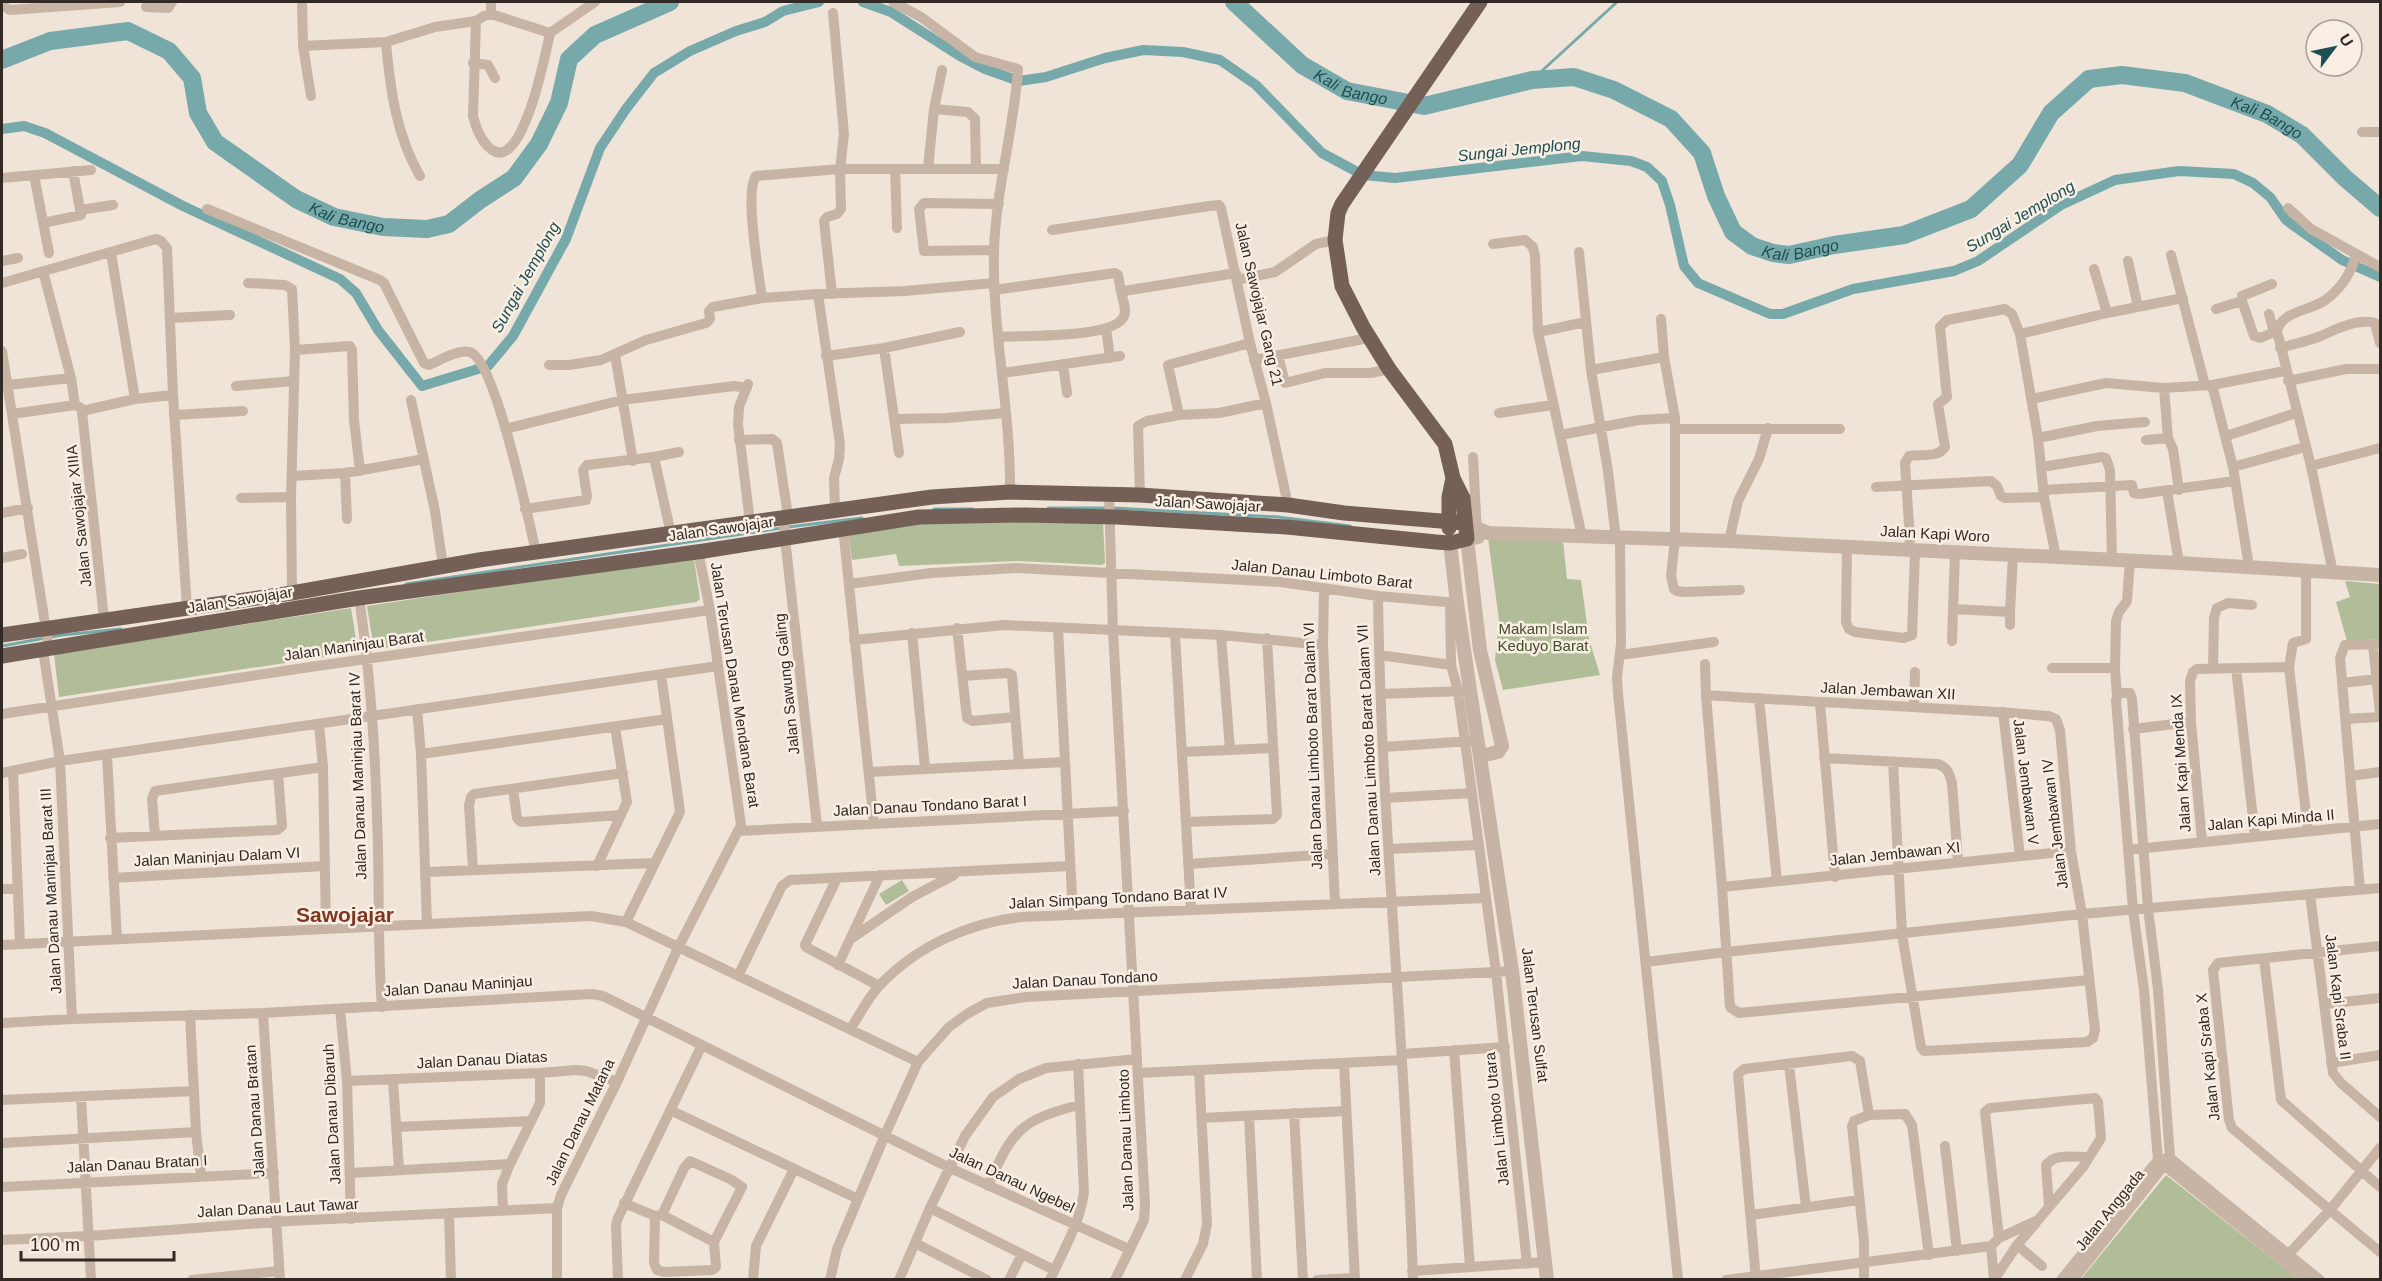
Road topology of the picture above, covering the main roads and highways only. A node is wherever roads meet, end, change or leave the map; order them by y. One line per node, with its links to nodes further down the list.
1 (1478, 4): 2 (main road, Jalan Terusan Sulfat)
2 (1453, 477): 5 (main road, Jalan Terusan Sulfat); 7 (main road, Jalan Terusan Sulfat)
3 (1109, 507): 4 (main road, Jalan Sawojajar); 4 (main road, Jalan Sawojajar); 5 (main road, Jalan Sawojajar); 9 (main road, Jalan Sawojajar)
4 (864, 516): 6 (main road, Jalan Sawojajar); 6 (main road, Jalan Sawojajar)
5 (1448, 521): 7 (main road, Jalan Kapi Woro); 9 (main road, Jalan Terusan Sulfat)
6 (786, 528): 8 (main road, Jalan Sawojajar); 8 (main road, Jalan Sawojajar)
7 (1475, 532): 9 (main road, Jalan Kapi Woro)
8 (702, 542): 10 (main road, Jalan Sawojajar); 10 (main road, Jalan Sawojajar)
9 (1450, 543)
10 (480, 571): 12 (main road, Jalan Sawojajar); 12 (main road, Jalan Sawojajar)
11 (2, 635): 12 (main road, Jalan Sawojajar)
12 (47, 641): 13 (main road, Jalan Sawojajar)
13 (2, 656)

